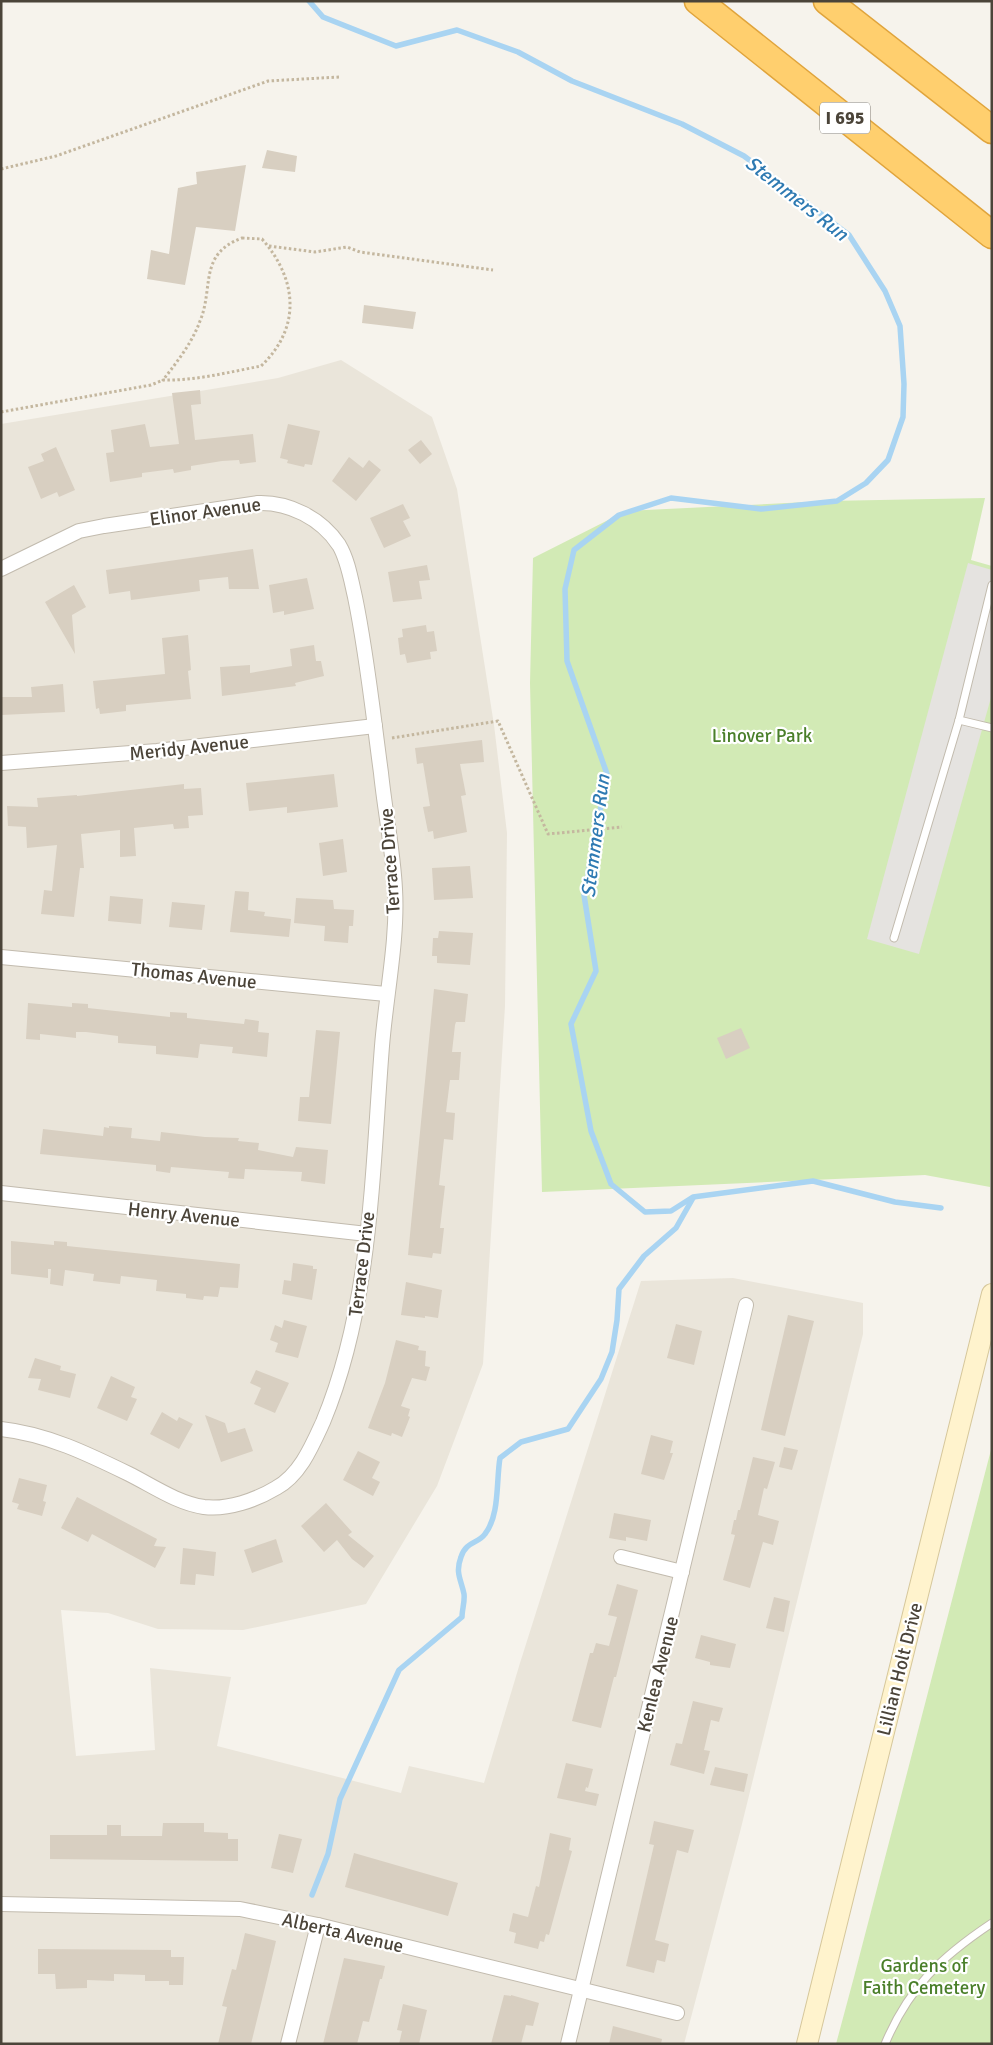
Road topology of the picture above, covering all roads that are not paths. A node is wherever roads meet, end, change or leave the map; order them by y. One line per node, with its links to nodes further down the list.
1 (698, 1): 4 (highway, I 695)
2 (827, 1): 3 (highway)
3 (992, 130)
4 (992, 235)
5 (1, 569): 8 (street, Elinor Avenue)
6 (992, 585): 7 (lane)
7 (959, 720): 9 (lane); 11 (lane)
8 (376, 726): 10 (street, Meridy Avenue); 13 (street, Terrace Drive)
9 (992, 728)
10 (1, 763)
11 (894, 938)
12 (1, 957): 13 (street, Thomas Avenue)
13 (386, 994): 15 (street, Terrace Drive)
14 (1, 1193): 15 (street, Henry Avenue)
15 (367, 1234): 18 (street, Terrace Drive)
16 (992, 1294): 28 (main road, Lillian Holt Drive)
17 (746, 1305): 20 (street, Kenlea Avenue)
18 (1, 1429)
19 (621, 1557): 20 (street)
20 (682, 1572): 24 (street, Kenlea Avenue)
21 (1, 1904): 23 (street, Alberta Avenue)
22 (992, 1923): 29 (lane)
23 (318, 1925): 24 (street, Alberta Avenue); 26 (street)
24 (581, 1990): 25 (street, Alberta Avenue); 27 (street, Kenlea Avenue)
25 (677, 2013)
26 (288, 2044)
27 (568, 2044)
28 (807, 2044)
29 (885, 2044)

